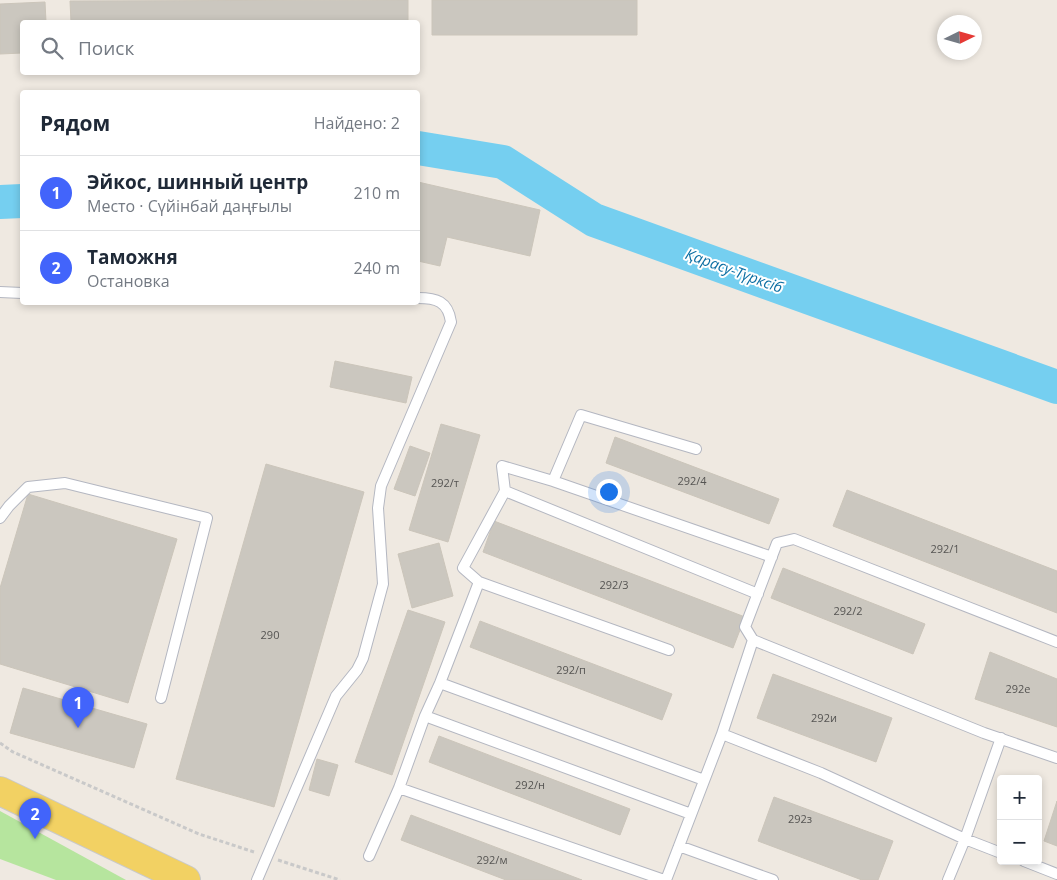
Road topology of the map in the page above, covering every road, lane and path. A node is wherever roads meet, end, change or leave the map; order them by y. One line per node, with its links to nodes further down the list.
1 (0, 292): 2 (lane)
2 (20, 293)
3 (420, 298): 28 (lane)
4 (696, 449): 5 (lane)
5 (553, 481): 6 (lane); 8 (lane)
6 (505, 491): 9 (lane); 10 (lane)
7 (0, 518): 15 (lane)
8 (772, 557): 10 (lane); 12 (lane)
9 (479, 582): 13 (lane); 14 (lane)
10 (758, 594): 11 (lane)
11 (753, 640): 17 (lane); 18 (lane)
12 (1057, 642)
13 (669, 650)
14 (440, 683): 16 (lane); 21 (lane)
15 (162, 698)
16 (425, 716): 22 (lane); 24 (lane)
17 (722, 734): 21 (lane); 25 (lane)
18 (1001, 738): 20 (lane); 25 (lane)
19 (0, 744): 28 (path)
20 (1057, 758)
21 (704, 780): 24 (lane)
22 (399, 788): 29 (lane); 35 (lane)
23 (0, 791): 32 (main road)
24 (691, 814): 26 (lane)
25 (965, 839): 27 (lane); 37 (lane)
26 (679, 846): 35 (lane); 36 (lane)
27 (997, 851)
28 (266, 856): 33 (lane); 34 (path)
29 (369, 856)
30 (1034, 865): 31 (lane)
31 (1057, 874)
32 (186, 880)
33 (256, 880)
34 (340, 880)
35 (665, 880)
36 (773, 880)
37 (948, 880)

